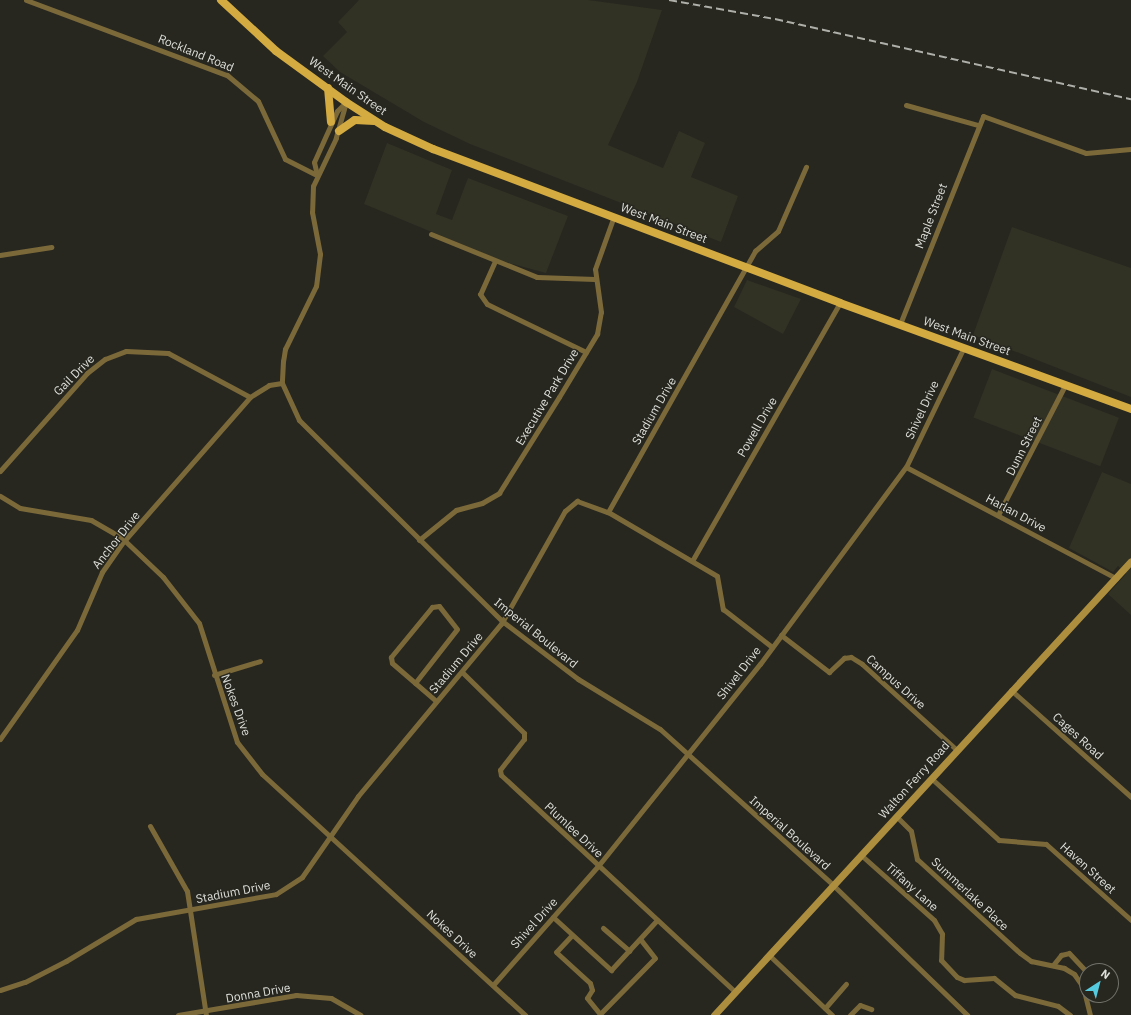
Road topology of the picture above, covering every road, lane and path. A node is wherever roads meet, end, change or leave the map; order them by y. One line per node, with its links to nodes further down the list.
1 (26, 0): 12 (street, Rockland Road)
2 (221, 0): 3 (main road, West Main Street)
3 (328, 88): 4 (main road, West Main Street); 7 (main road)
4 (346, 102): 6 (main road, West Main Street); 7 (street, Imperial Boulevard); 9 (street, Imperial Boulevard)
5 (906, 105): 8 (street)
6 (375, 121): 9 (main road); 13 (main road, West Main Street)
7 (332, 122): 12 (street, Imperial Boulevard)
8 (978, 125): 10 (street, Maple Street); 21 (street, Maple Street)
9 (339, 131): 12 (street, Imperial Boulevard)
10 (1131, 149)
11 (806, 167): 18 (street, Stadium Drive)
12 (317, 175): 24 (street, Imperial Boulevard)
13 (614, 216): 18 (main road, West Main Street); 19 (street, Executive Park Drive)
14 (431, 234): 17 (street)
15 (51, 247): 16 (street)
16 (0, 254)
17 (496, 261): 19 (street); 23 (street)
18 (748, 268): 20 (main road, West Main Street); 31 (street, Stadium Drive)
19 (595, 279): 23 (street, Executive Park Drive)
20 (840, 304): 21 (main road, West Main Street); 35 (street, Powell Drive)
21 (900, 324): 22 (main road, West Main Street)
22 (964, 347): 25 (main road, West Main Street); 28 (street, Shivel Drive)
23 (586, 352): 33 (street, Executive Park Drive)
24 (282, 383): 26 (street, Anchor Drive); 33 (street, Imperial Boulevard)
25 (1065, 385): 27 (main road, West Main Street); 32 (street, Dunn Street)
26 (250, 397): 29 (street, Gail Drive); 34 (street, Anchor Drive)
27 (1131, 409)
28 (906, 467): 32 (street, Harlan Drive); 39 (street, Shivel Drive)
29 (0, 471)
30 (0, 496): 34 (street, Nokes Drive)
31 (608, 512): 35 (street); 38 (street, Stadium Drive)
32 (998, 515): 37 (street, Harlan Drive)
33 (419, 540): 38 (street, Imperial Boulevard)
34 (124, 541): 43 (street, Nokes Drive); 47 (street, Anchor Drive)
35 (692, 561): 40 (street)
36 (1131, 561): 37 (street, Walton Ferry Road)
37 (1116, 578): 45 (street, Walton Ferry Road)
38 (502, 622): 42 (street, Stadium Drive); 49 (street, Imperial Boulevard)
39 (781, 635): 40 (street, Shivel Drive); 48 (street, Campus Drive)
40 (772, 647): 49 (street, Shivel Drive)
41 (260, 661): 43 (street)
42 (462, 672): 46 (street, Stadium Drive); 56 (street, Plumlee Drive)
43 (214, 675): 54 (street, Nokes Drive)
44 (415, 683): 44 (street); 46 (street)
45 (1011, 690): 48 (street, Walton Ferry Road); 51 (street, Cages Road)
46 (436, 702): 54 (street, Stadium Drive)
47 (0, 739)
48 (957, 750): 50 (street, Walton Ferry Road)
49 (687, 753): 56 (street, Shivel Drive); 57 (street, Imperial Boulevard)
50 (931, 778): 52 (street, Walton Ferry Road); 61 (street, Haven Street)
51 (1131, 797)
52 (896, 816): 55 (street, Walton Ferry Road); 68 (street, Summerlake Place)
53 (150, 826): 58 (street)
54 (328, 835): 58 (street, Stadium Drive); 71 (street, Nokes Drive)
55 (861, 855): 57 (street, Walton Ferry Road); 85 (street, Tiffany Lane)
56 (598, 866): 59 (street, Shivel Drive); 60 (street, Plumlee Drive)
57 (833, 885): 66 (street, Walton Ferry Road); 84 (street, Imperial Boulevard)
58 (190, 909): 72 (street, Stadium Drive); 77 (street)
59 (553, 917): 63 (street); 71 (street, Shivel Drive)
60 (657, 920): 64 (street); 73 (street, Plumlee Drive)
61 (1131, 920)
62 (603, 928): 65 (street)
63 (572, 935): 64 (street); 65 (street)
64 (640, 938): 65 (street)
65 (629, 951)
66 (769, 955): 73 (street, Walton Ferry Road); 75 (street)
67 (1079, 964): 68 (street)
68 (1053, 965): 69 (street, Summerlake Place)
69 (1079, 981)
70 (846, 984): 75 (street)
71 (492, 985): 80 (street, Nokes Drive)
72 (0, 990)
73 (735, 992): 81 (street, Walton Ferry Road)
74 (1087, 1003): 86 (street, Summerlake Place)
75 (825, 1008): 82 (street)
76 (871, 1009): 83 (street)
77 (205, 1013): 78 (street, Donna Drive); 79 (street, Donna Drive)
78 (178, 1015)
79 (360, 1015)
80 (526, 1015)
81 (714, 1015)
82 (832, 1015)
83 (850, 1015)
84 (967, 1015)
85 (1070, 1015)
86 (1090, 1015)

